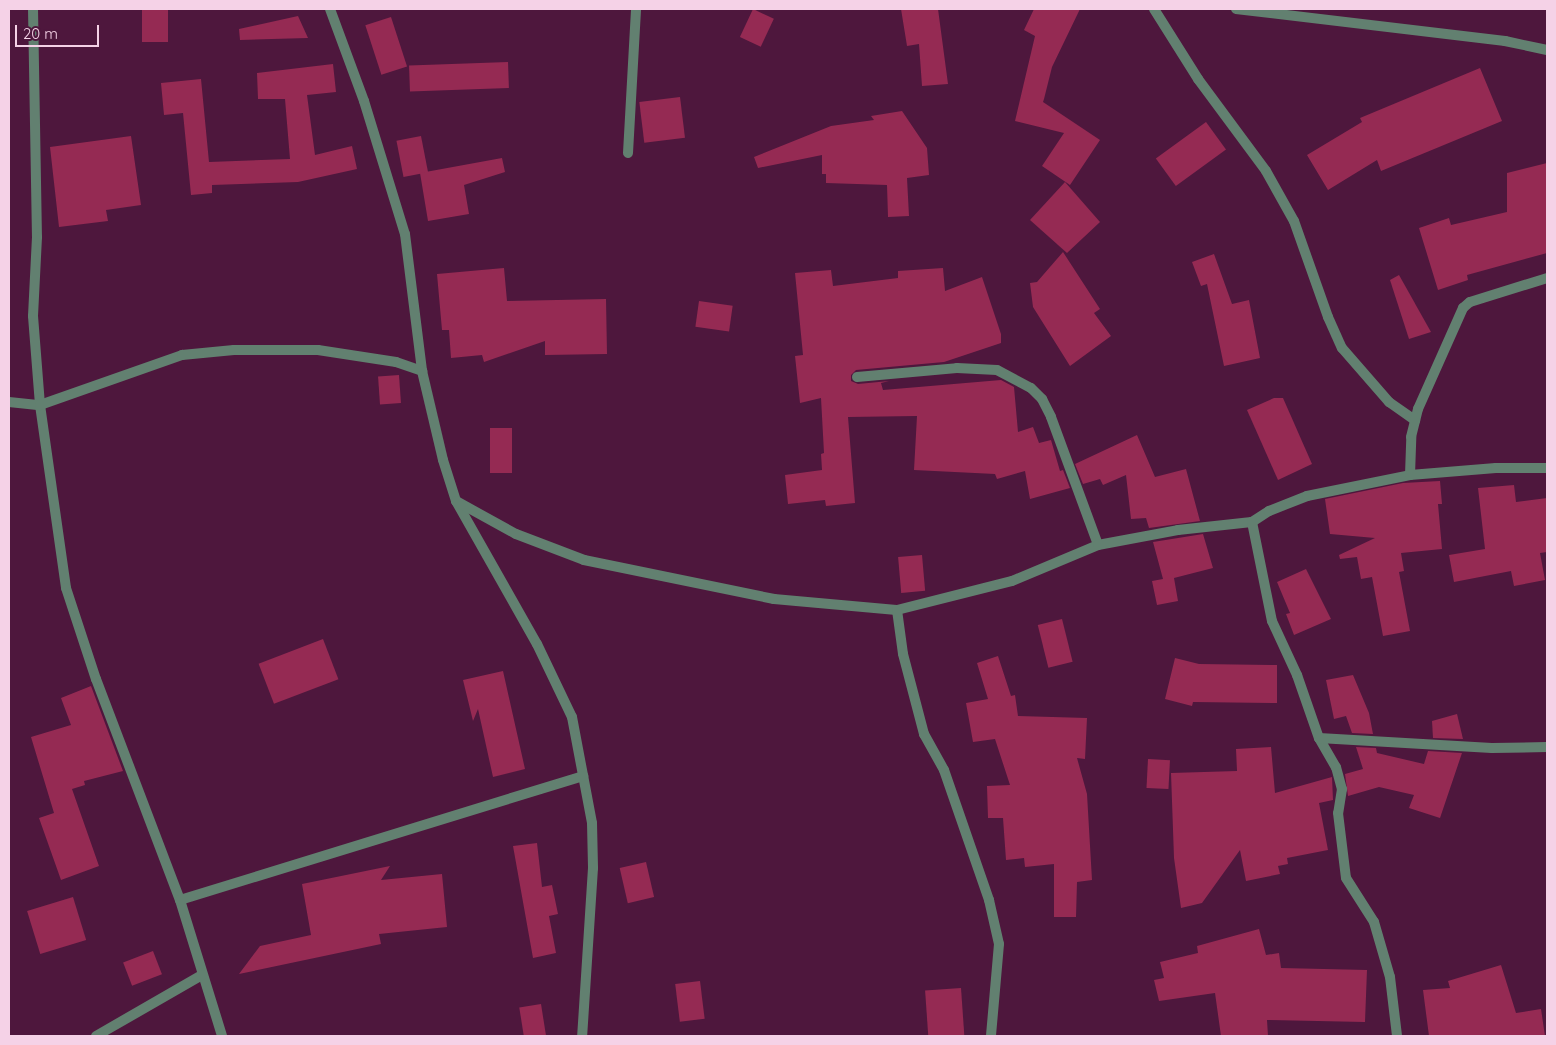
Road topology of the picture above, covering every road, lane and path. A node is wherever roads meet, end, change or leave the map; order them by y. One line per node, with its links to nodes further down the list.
1 (33, 9): 12 (street)
2 (330, 9): 9 (street)
3 (636, 9): 7 (street)
4 (1154, 9): 13 (street)
5 (1236, 9): 6 (street)
6 (1547, 50)
7 (628, 154)
8 (1547, 278): 13 (street)
9 (422, 371): 12 (street); 16 (street)
10 (857, 377): 18 (street)
11 (9, 402): 12 (street)
12 (40, 405): 23 (street)
13 (1415, 420): 15 (street)
14 (1547, 468): 15 (street)
15 (1410, 475): 17 (street)
16 (456, 501): 19 (street); 22 (street)
17 (1252, 522): 18 (street); 20 (street)
18 (1098, 545): 19 (street)
19 (897, 610): 28 (street)
20 (1319, 738): 21 (street); 29 (street)
21 (1547, 746)
22 (583, 776): 23 (street); 27 (street)
23 (180, 900): 24 (street)
24 (202, 975): 25 (street); 26 (street)
25 (96, 1036)
26 (222, 1036)
27 (582, 1036)
28 (991, 1036)
29 (1397, 1036)

